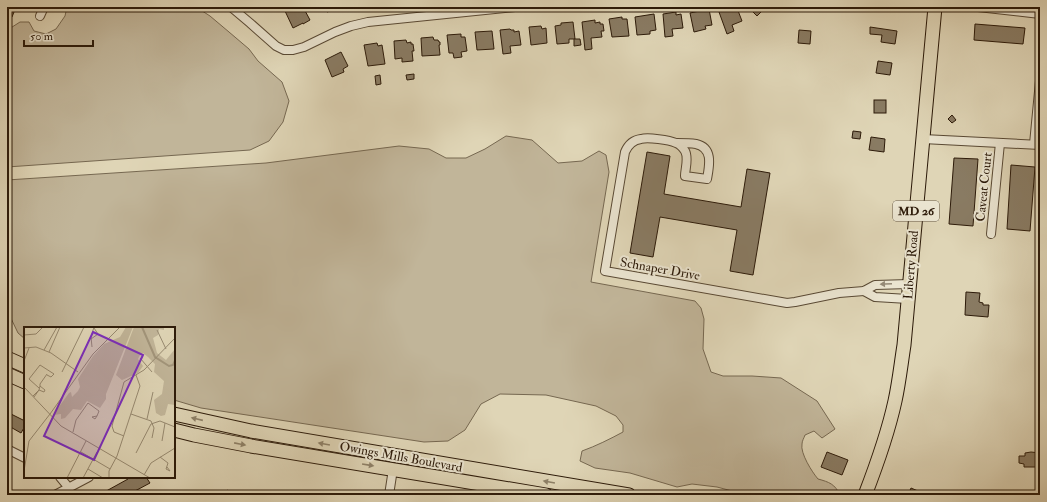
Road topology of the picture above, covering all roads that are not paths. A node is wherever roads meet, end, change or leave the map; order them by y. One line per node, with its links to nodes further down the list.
1 (44, 7): 7 (street)
2 (231, 7): 3 (street)
3 (515, 7)
4 (935, 7): 9 (main road, Liberty Road / MD 26)
5 (978, 7): 6 (street)
6 (1040, 14)
7 (40, 16)
8 (1040, 81): 12 (street)
9 (923, 139): 11 (street); 14 (main road, Liberty Road / MD 26)
10 (677, 143): 10 (street, Schnaper Drive); 15 (street, Schnaper Drive)
11 (1000, 143): 12 (street); 13 (street, Caveat Court)
12 (1037, 144)
13 (991, 234)
14 (909, 284): 15 (street, Schnaper Drive, one-way to 15); 16 (main road, Liberty Road / MD 26)
15 (864, 291): 16 (street, Schnaper Drive)
16 (908, 300): 33 (main road, Liberty Road / MD 26)
17 (7, 358): 18 (main road)
18 (24, 366)
19 (7, 374): 20 (main road)
20 (24, 382)
21 (175, 414): 32 (main road, Owings Mills Boulevard, one-way to 21)
22 (175, 430): 25 (main road, Owings Mills Boulevard, one-way to 25)
23 (7, 449): 24 (street)
24 (24, 458)
25 (393, 469): 30 (street); 31 (main road, Owings Mills Boulevard)
26 (61, 478): 28 (street)
27 (87, 478): 28 (street)
28 (69, 488): 29 (street)
29 (55, 495)
30 (389, 495)
31 (546, 495)
32 (629, 495)
33 (865, 495)

